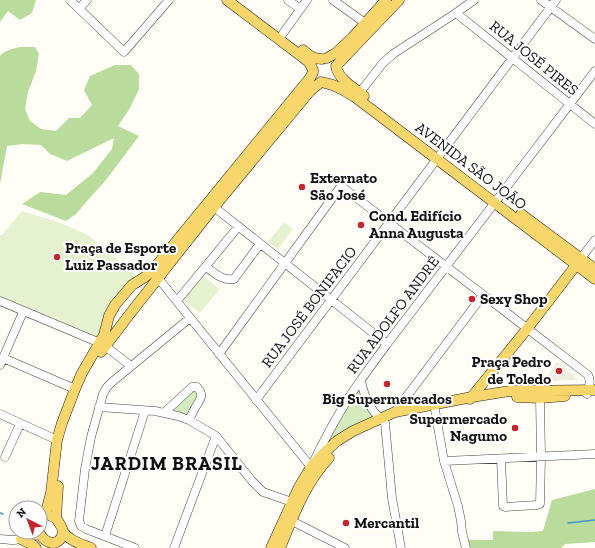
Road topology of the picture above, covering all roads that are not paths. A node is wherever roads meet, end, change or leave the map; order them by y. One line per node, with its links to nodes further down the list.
1 (70, 0): 15 (street)
2 (87, 0): 15 (street)
3 (170, 0): 15 (street)
4 (227, 0): 18 (main road)
5 (238, 0): 18 (main road)
6 (288, 0): 16 (street)
7 (307, 0): 16 (street)
8 (333, 0): 19 (street)
9 (386, 0): 19 (main road)
10 (399, 0): 24 (main road)
11 (474, 0): 17 (street)
12 (541, 0): 14 (street)
13 (556, 0): 14 (street, RUA JOSÉ BONIFACIO)
14 (551, 7): 21 (street); 23 (street, RUA JOSÉ BONIFACIO)
15 (79, 9)
16 (300, 9): 20 (street)
17 (456, 14): 23 (street, RUA JOSÉ PIRES); 28 (street)
18 (254, 16): 20 (main road)
19 (365, 23): 22 (main road)
20 (281, 37): 22 (main road); 25 (main road)
21 (595, 39)
22 (325, 58): 24 (main road); 25 (main road)
23 (512, 58): 29 (street, RUA JOSÉ PIRES); 31 (street, RUA JOSÉ BONIFACIO)
24 (337, 68): 27 (main road); 28 (main road, AVENIDA SÃO JOÃO)
25 (313, 71): 27 (main road); 45 (main road)
26 (595, 71): 29 (street, RUA ADOLFO ANDRÉ)
27 (323, 83): 28 (main road, AVENIDA SÃO JOÃO); 33 (main road)
28 (358, 95): 31 (main road, AVENIDA SÃO JOÃO)
29 (570, 104): 30 (street, RUA JOSÉ PIRES); 32 (street, RUA ADOLFO ANDRÉ)
30 (595, 124)
31 (439, 157): 32 (main road, AVENIDA SÃO JOÃO); 34 (street, RUA JOSÉ BONIFACIO)
32 (497, 200): 38 (main road, AVENIDA SÃO JOÃO); 41 (street, RUA ADOLFO ANDRÉ)
33 (214, 207): 35 (street); 43 (main road)
34 (389, 223): 39 (street); 41 (street); 48 (street, RUA JOSÉ BONIFACIO)
35 (238, 227): 37 (street); 40 (street)
36 (595, 240): 38 (street)
37 (260, 244): 39 (street); 40 (street)
38 (579, 261): 42 (main road, AVENIDA SÃO JOÃO); 44 (main road, AVENIDA SÃO JOÃO); 55 (main road)
39 (284, 263): 48 (street); 58 (street)
40 (206, 267): 50 (street)
41 (446, 267): 47 (street); 57 (street, RUA ADOLFO ANDRÉ)
42 (595, 269)
43 (158, 278): 46 (main road); 50 (street)
44 (595, 279)
45 (139, 280): 46 (main road); 51 (main road)
46 (147, 291): 53 (main road)
47 (484, 295): 55 (street); 71 (street)
48 (332, 300): 57 (street); 65 (street, RUA JOSÉ BONIFACIO)
49 (0, 301): 52 (street)
50 (177, 301): 54 (street)
51 (115, 305): 53 (main road); 56 (main road)
52 (23, 312): 56 (street); 59 (street)
53 (129, 315): 56 (main road)
54 (190, 318): 58 (street); 60 (street)
55 (527, 328): 63 (street); 66 (main road)
56 (102, 344): 60 (street); 62 (main road); 87 (main road)
57 (387, 344): 61 (street, RUA ADOLFO ANDRÉ)
58 (219, 354): 65 (street)
59 (2, 361): 62 (street)
60 (131, 366): 67 (street)
61 (361, 381): 74 (street); 83 (street, RUA ADOLFO ANDRÉ)
62 (75, 390): 77 (main road)
63 (591, 392): 64 (main road)
64 (538, 394): 66 (main road); 80 (street)
65 (256, 400): 83 (street)
66 (469, 400): 68 (main road)
67 (99, 407): 69 (street); 89 (street)
68 (434, 407): 71 (main road); 74 (main road); 82 (street)
69 (146, 410): 70 (street); 89 (street)
70 (165, 412): 73 (street); 73 (street)
71 (395, 412): 74 (main road)
72 (0, 414): 75 (street)
73 (189, 420): 76 (street)
74 (383, 421): 83 (main road); 88 (main road); 100 (street)
75 (20, 424): 77 (street); 79 (street)
76 (216, 436): 84 (street); 96 (street)
77 (57, 440): 85 (main road)
78 (595, 454): 80 (street)
79 (5, 457)
80 (541, 457): 81 (street); 81 (street)
81 (501, 459): 82 (street)
82 (444, 461): 101 (street)
83 (311, 467): 84 (main road)
84 (292, 502): 97 (main road)
85 (48, 503)
86 (48, 516): 87 (main road)
87 (56, 518): 92 (main road)
88 (292, 521): 98 (main road); 99 (street)
89 (105, 536): 95 (street)
90 (26, 540): 93 (main road)
91 (44, 540): 92 (main road)
92 (59, 540): 94 (main road)
93 (36, 548)
94 (91, 548)
95 (136, 548)
96 (174, 548)
97 (271, 548)
98 (280, 548)
99 (345, 548)
100 (401, 548)
101 (466, 548)

